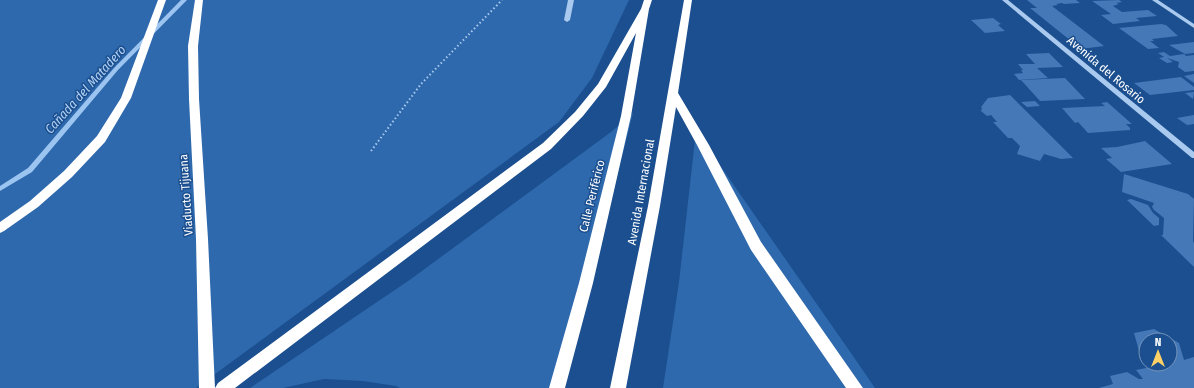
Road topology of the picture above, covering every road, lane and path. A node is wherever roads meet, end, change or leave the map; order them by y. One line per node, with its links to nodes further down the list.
1 (162, 0): 14 (highway)
2 (199, 0): 15 (highway, Viaducto Tijuana)
3 (502, 0): 12 (path)
4 (571, 0): 9 (street)
5 (688, 0): 11 (highway, Avenida Internacional)
6 (1005, 0): 13 (street, Avenida del Rosario)
7 (1155, 0): 10 (street)
8 (647, 5): 16 (highway); 17 (highway, Calle Periférico)
9 (567, 20)
10 (1194, 26)
11 (672, 92): 18 (highway, Avenida Internacional); 19 (highway)
12 (371, 150)
13 (1194, 156)
14 (0, 228)
15 (207, 388)
16 (223, 388)
17 (557, 388)
18 (618, 388)
19 (855, 388)

